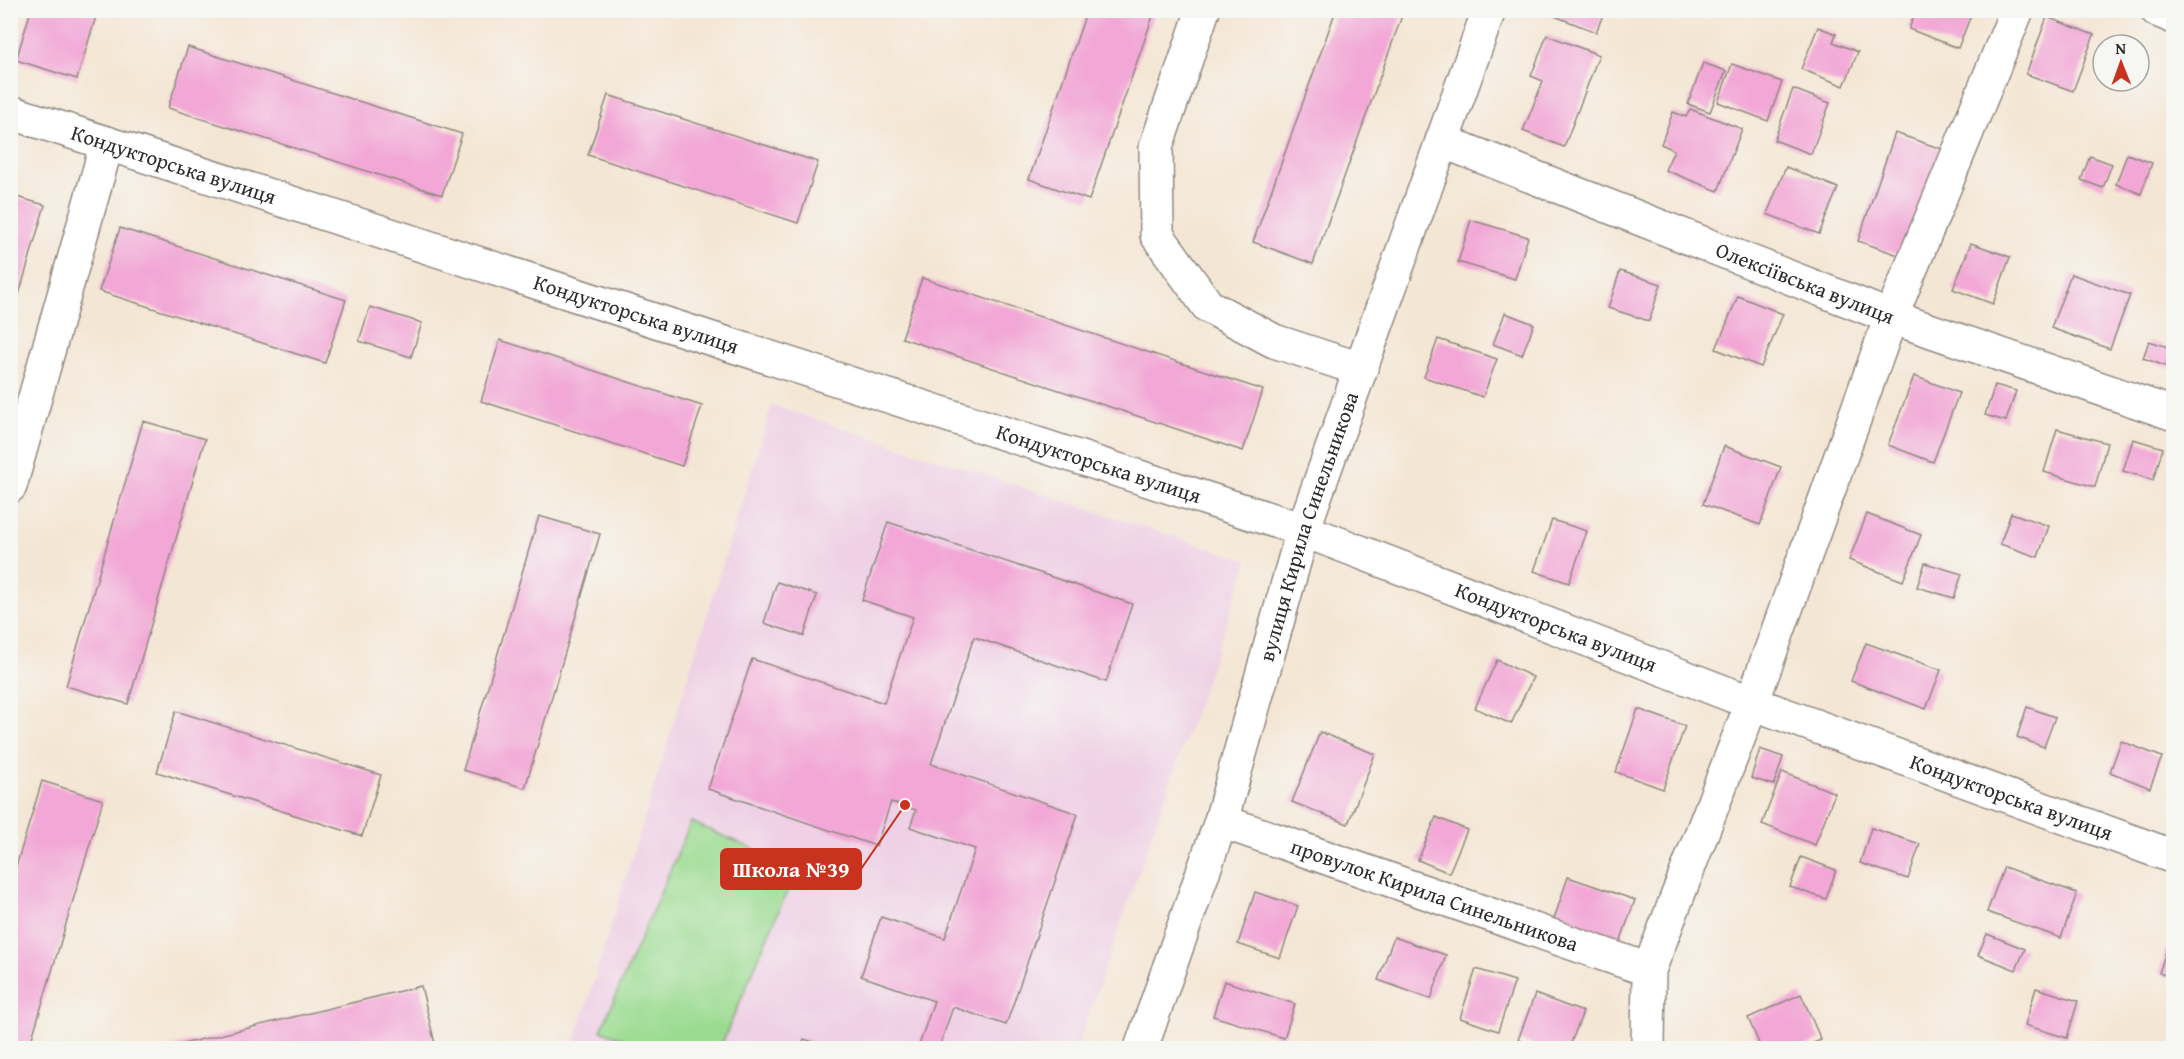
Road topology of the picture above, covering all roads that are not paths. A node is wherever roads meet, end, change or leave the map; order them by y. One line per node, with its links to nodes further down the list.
1 (1203, 10): 10 (street)
2 (1489, 10): 7 (street, вулиця Кирила Синельникова)
3 (2017, 10): 9 (street)
4 (2157, 10): 5 (street)
5 (2174, 17)
6 (10, 112): 8 (street, Кондукторська вулиця)
7 (1442, 141): 9 (street, Олексіївська вулиця); 10 (street, вулиця Кирила Синельникова)
8 (107, 143): 12 (street); 13 (street, Кондукторська вулиця)
9 (1891, 317): 11 (street, Олексіївська вулиця); 14 (street)
10 (1360, 369): 13 (street, вулиця Кирила Синельникова)
11 (2174, 414)
12 (10, 486)
13 (1303, 530): 14 (street, Кондукторська вулиця); 15 (street, вулиця Кирила Синельникова)
14 (1752, 703): 16 (street, Кондукторська вулиця); 17 (street)
15 (1221, 821): 17 (street, провулок Кирила Синельникова); 18 (street, вулиця Кирила Синельникова)
16 (2174, 857)
17 (1648, 970): 19 (street)
18 (1141, 1048)
19 (1647, 1048)

